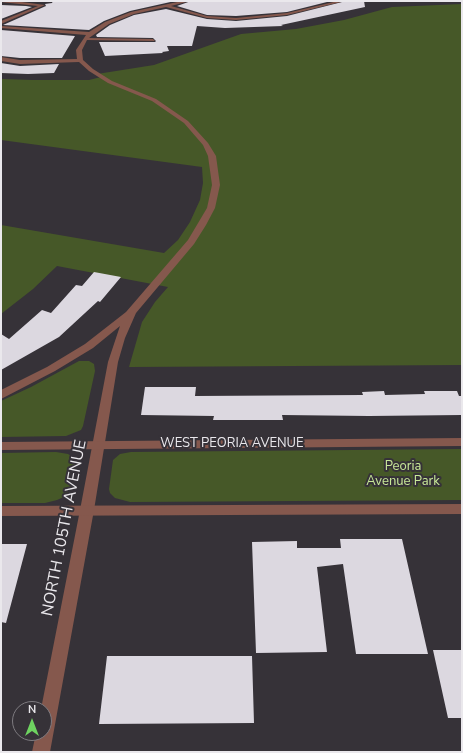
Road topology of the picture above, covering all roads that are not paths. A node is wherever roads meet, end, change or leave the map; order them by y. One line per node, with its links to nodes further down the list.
1 (1, 1): 5 (street)
2 (188, 1): 4 (street)
3 (343, 1): 4 (street)
4 (161, 4): 7 (street)
5 (1, 23)
6 (1, 27): 7 (street)
7 (87, 36): 8 (street); 10 (street)
8 (152, 40)
9 (1, 59): 10 (street)
10 (80, 60): 11 (street, NORTH 105TH AVENUE)
11 (131, 312): 12 (street, NORTH 105TH AVENUE); 14 (street, NORTH 105TH AVENUE)
12 (1, 395)
13 (462, 442): 14 (street, WEST PEORIA AVENUE)
14 (99, 445): 15 (street, WEST PEORIA AVENUE); 17 (street, NORTH 105TH AVENUE)
15 (1, 446)
16 (462, 509): 17 (street)
17 (87, 510): 18 (street); 19 (street, NORTH 105TH AVENUE)
18 (1, 511)
19 (41, 752)

